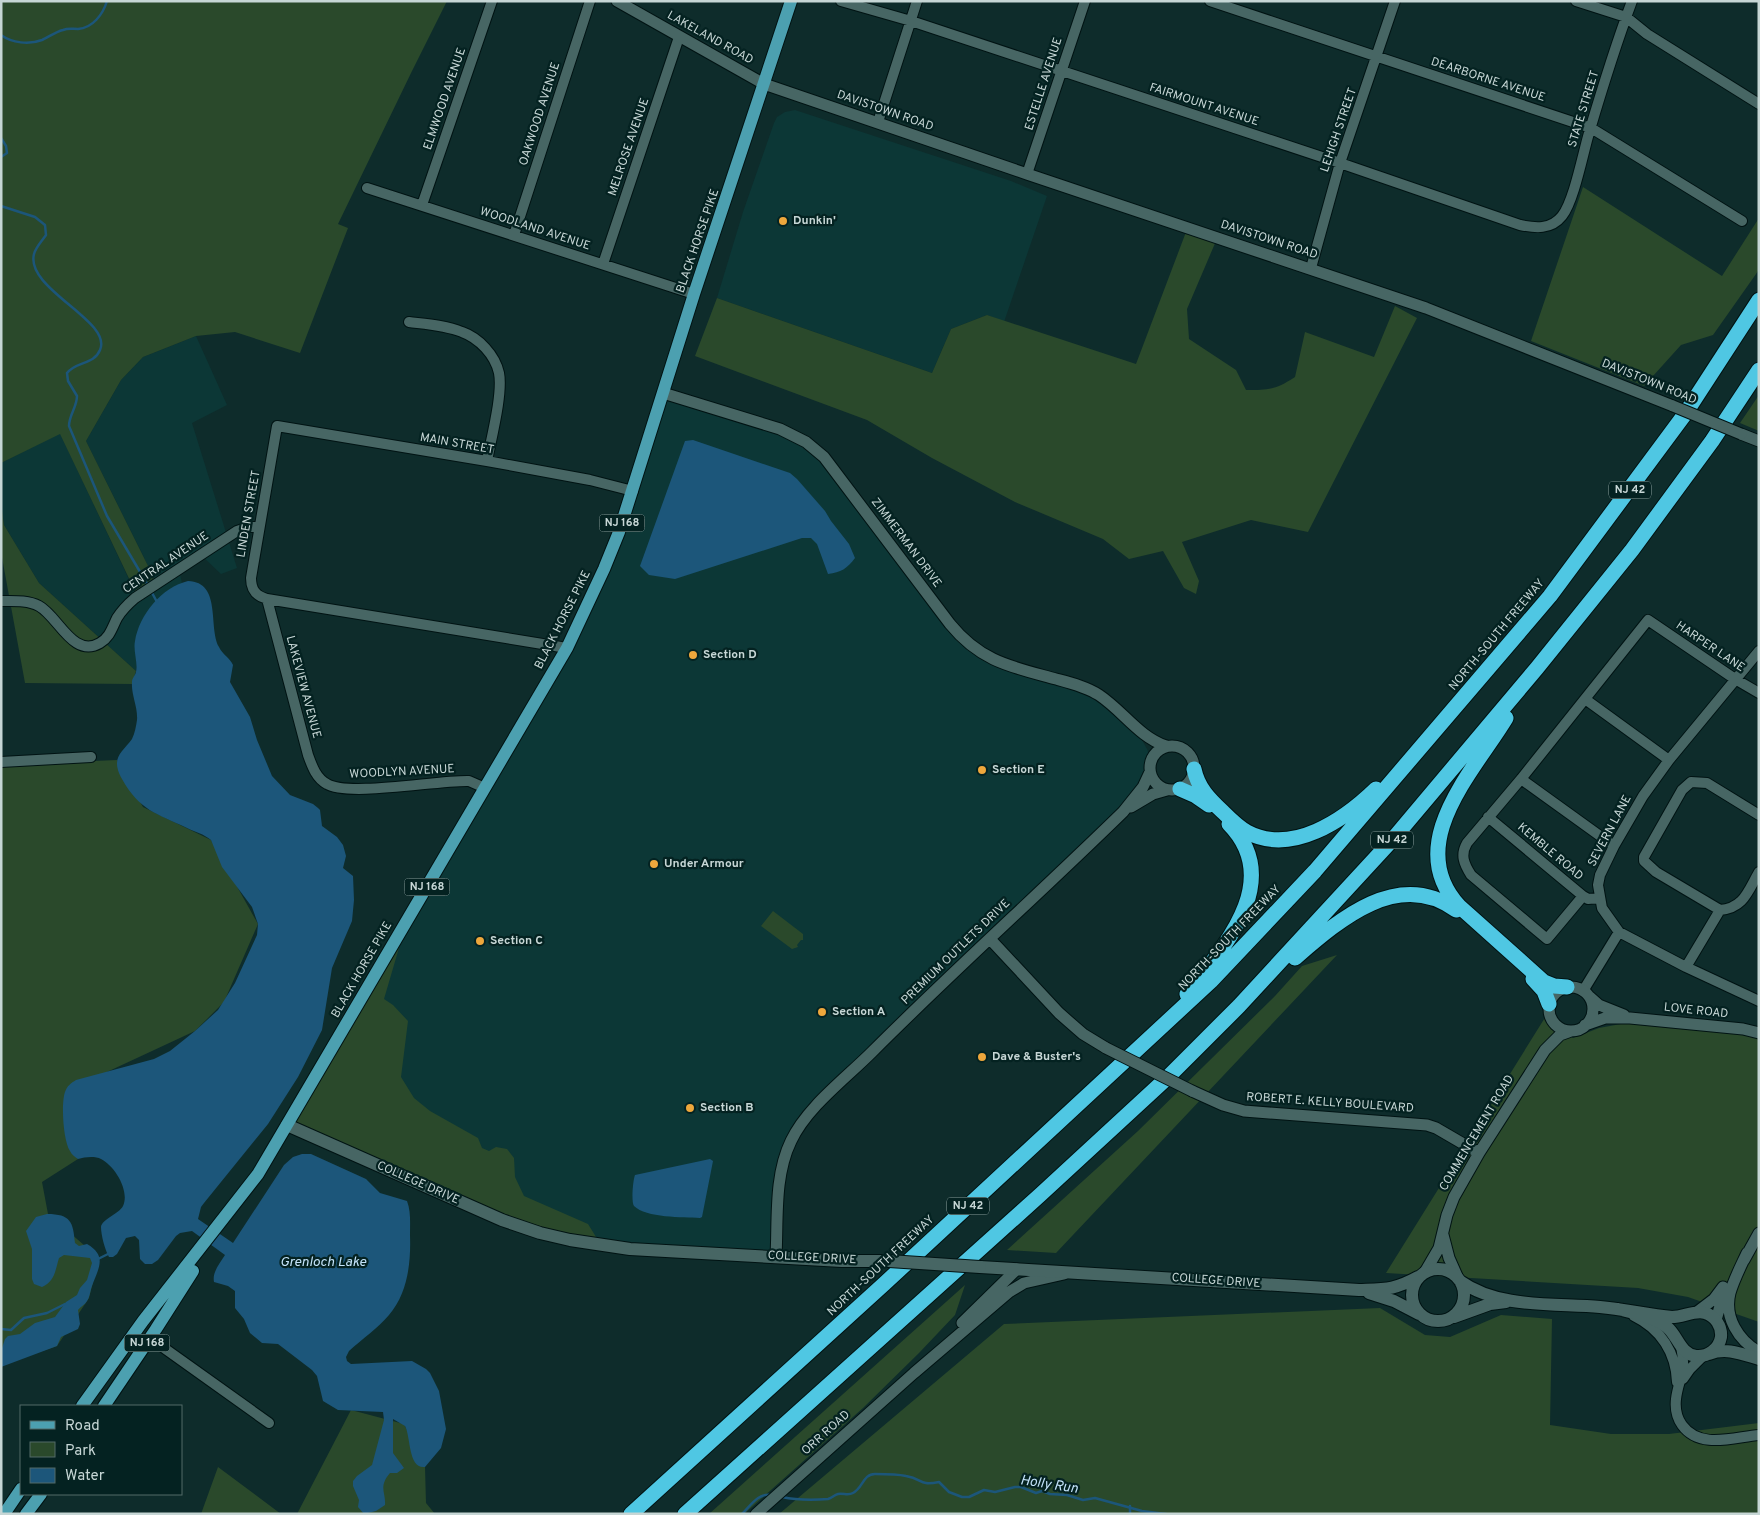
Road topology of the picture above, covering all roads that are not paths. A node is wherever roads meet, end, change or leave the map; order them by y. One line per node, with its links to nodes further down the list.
1 (492, 1): 24 (street, ELMWOOD AVENUE)
2 (590, 1): 27 (street, OAKWOOD AVENUE)
3 (617, 1): 14 (street, LAKELAND ROAD)
4 (791, 1): 17 (main road, BLACK HORSE PIKE / NJ 168)
5 (841, 1): 13 (street, FAIRMOUNT AVENUE)
6 (917, 1): 13 (street)
7 (1085, 1): 16 (street, ESTELLE AVENUE)
8 (1210, 1): 15 (street, DEARBORNE AVENUE)
9 (1395, 1): 15 (street, LEHIGH STREET)
10 (1576, 1): 12 (street)
11 (1632, 1): 12 (street, STATE STREET)
12 (1626, 17): 18 (street); 20 (street, STATE STREET)
13 (911, 21): 16 (street, FAIRMOUNT AVENUE); 19 (street)
14 (680, 37): 17 (street, LAKELAND ROAD); 28 (street, MELROSE AVENUE)
15 (1378, 57): 20 (street, DEARBORNE AVENUE); 21 (street, LEHIGH STREET)
16 (1061, 72): 21 (street, FAIRMOUNT AVENUE); 22 (street, ESTELLE AVENUE)
17 (764, 84): 19 (street, DAVISTOWN ROAD); 30 (main road, BLACK HORSE PIKE / NJ 168)
18 (1759, 104)
19 (878, 122): 22 (street, DAVISTOWN ROAD)
20 (1591, 128): 25 (street, STATE STREET); 26 (street, DEARBORNE AVENUE)
21 (1340, 163): 25 (street, FAIRMOUNT AVENUE); 29 (street, LEHIGH STREET)
22 (1027, 174): 29 (street, DAVISTOWN ROAD)
23 (367, 188): 24 (street, WOODLAND AVENUE)
24 (422, 205): 27 (street, WOODLAND AVENUE)
25 (1557, 221)
26 (1742, 221)
27 (514, 235): 28 (street, WOODLAND AVENUE)
28 (603, 264): 30 (street, WOODLAND AVENUE)
29 (1310, 268): 36 (street, DAVISTOWN ROAD, bridge)
30 (694, 294): 34 (main road, BLACK HORSE PIKE / NJ 168)
31 (1759, 300): 49 (highway, NORTH-SOUTH FREEWAY / NJ 42)
32 (408, 322): 37 (street)
33 (1759, 370): 44 (highway, NJ 42)
34 (663, 393): 38 (main road, BLACK HORSE PIKE / NJ 168); 48 (street, ZIMMERMAN DRIVE)
35 (277, 426): 37 (street, MAIN STREET); 39 (street, LINDEN STREET)
36 (1759, 441)
37 (487, 461): 38 (street, MAIN STREET)
38 (633, 491): 42 (main road, BLACK HORSE PIKE / NJ 168)
39 (259, 527): 40 (street, LINDEN STREET); 41 (street, CENTRAL AVENUE)
40 (267, 599): 42 (street); 57 (street, LAKEVIEW AVENUE)
41 (1, 601)
42 (567, 648): 59 (main road, BLACK HORSE PIKE / NJ 168)
43 (1759, 651): 45 (street, SEVERN LANE)
44 (1537, 668): 72 (highway); 75 (highway, NJ 42)
45 (1735, 679): 46 (street, HARPER LANE); 47 (street, HARPER LANE); 53 (street, SEVERN LANE)
46 (1759, 692)
47 (1585, 699): 53 (street); 58 (street)
48 (1124, 716): 50 (street, ZIMMERMAN DRIVE); 52 (street, ZIMMERMAN DRIVE)
49 (1438, 729): 55 (highway); 79 (highway, NORTH-SOUTH FREEWAY / NJ 42)
50 (1166, 746): 52 (street); 55 (street)
51 (91, 757): 54 (street)
52 (1151, 760): 56 (street)
53 (1669, 760): 64 (street, SEVERN LANE)
54 (1, 762)
55 (1194, 769): 60 (street)
56 (1150, 772): 60 (street); 61 (street, PREMIUM OUTLETS DRIVE)
57 (321, 779): 59 (street, WOODLYN AVENUE)
58 (1521, 779): 63 (street); 64 (street)
59 (485, 788): 83 (main road, BLACK HORSE PIKE / NJ 168)
60 (1174, 790): 61 (street, PREMIUM OUTLETS DRIVE); 79 (highway)
61 (1123, 812): 70 (street, PREMIUM OUTLETS DRIVE)
62 (1759, 815): 68 (street)
63 (1488, 817): 66 (street, KEMBLE ROAD); 66 (street)
64 (1614, 846): 67 (street, SEVERN LANE)
65 (1759, 872): 68 (street)
66 (1583, 896): 67 (street, KEMBLE ROAD)
67 (1599, 898): 69 (street)
68 (1720, 910): 71 (street)
69 (1619, 932): 71 (street); 73 (street)
70 (990, 939): 84 (street, ROBERT E. KELLY BOULEVARD, bridge); 88 (street, PREMIUM OUTLETS DRIVE)
71 (1686, 967): 74 (street)
72 (1567, 987): 73 (street); 76 (street)
73 (1585, 993): 77 (street, LOVE ROAD); 78 (street)
74 (1759, 1001)
75 (1239, 1006): 76 (highway); 117 (highway, NJ 42)
76 (1550, 1011): 80 (street); 82 (street, COMMENCEMENT ROAD)
77 (1630, 1018): 78 (street, LOVE ROAD); 81 (street, LOVE ROAD)
78 (1585, 1025): 80 (street)
79 (1157, 1031): 116 (highway, NORTH-SOUTH FREEWAY / NJ 42)
80 (1571, 1031): 82 (street, COMMENCEMENT ROAD)
81 (1759, 1033)
82 (1545, 1050): 84 (street, COMMENCEMENT ROAD)
83 (287, 1125): 88 (main road, COLLEGE DRIVE); 92 (main road, BLACK HORSE PIKE / NJ 168)
84 (1479, 1153): 86 (street, COMMENCEMENT ROAD)
85 (1759, 1233): 87 (street)
86 (1443, 1235): 91 (street, COMMENCEMENT ROAD); 93 (street, COMMENCEMENT ROAD)
87 (1747, 1253): 97 (street); 101 (street); 105 (street)
88 (776, 1257): 89 (main road, COLLEGE DRIVE, bridge)
89 (1017, 1269): 90 (main road, COLLEGE DRIVE); 106 (street, ORR ROAD)
90 (1075, 1272): 94 (main road, COLLEGE DRIVE); 106 (street, ORR ROAD)
91 (1422, 1274): 93 (main road); 94 (main road, COLLEGE DRIVE); 98 (main road)
92 (185, 1276): 100 (main road, BLACK HORSE PIKE / NJ 168); 102 (main road, BLACK HORSE PIKE / NJ 168)
93 (1458, 1278): 95 (main road); 99 (main road)
94 (1359, 1290): 98 (main road, COLLEGE DRIVE)
95 (1511, 1301): 96 (main road); 99 (main road)
96 (1618, 1309): 97 (main road); 103 (main road); 107 (street)
97 (1693, 1313): 101 (main road); 103 (main road)
98 (1422, 1316): 99 (main road)
99 (1452, 1317)
100 (143, 1321): 102 (main road); 108 (main road, BLACK HORSE PIKE / NJ 168)
101 (1717, 1322): 104 (main road); 105 (main road)
102 (153, 1334): 109 (main road, BLACK HORSE PIKE / NJ 168); 110 (street)
103 (1680, 1344): 104 (main road); 107 (street)
104 (1705, 1355): 105 (main road); 107 (street)
105 (1759, 1356)
106 (914, 1373): 118 (street, ORR ROAD)
107 (1677, 1391): 111 (street)
108 (83, 1405)
109 (105, 1405)
110 (269, 1422)
111 (1759, 1435)
112 (20, 1490): 114 (main road)
113 (40, 1495): 115 (main road)
114 (4, 1514)
115 (26, 1514)
116 (631, 1514)
117 (685, 1514)
118 (756, 1514)

